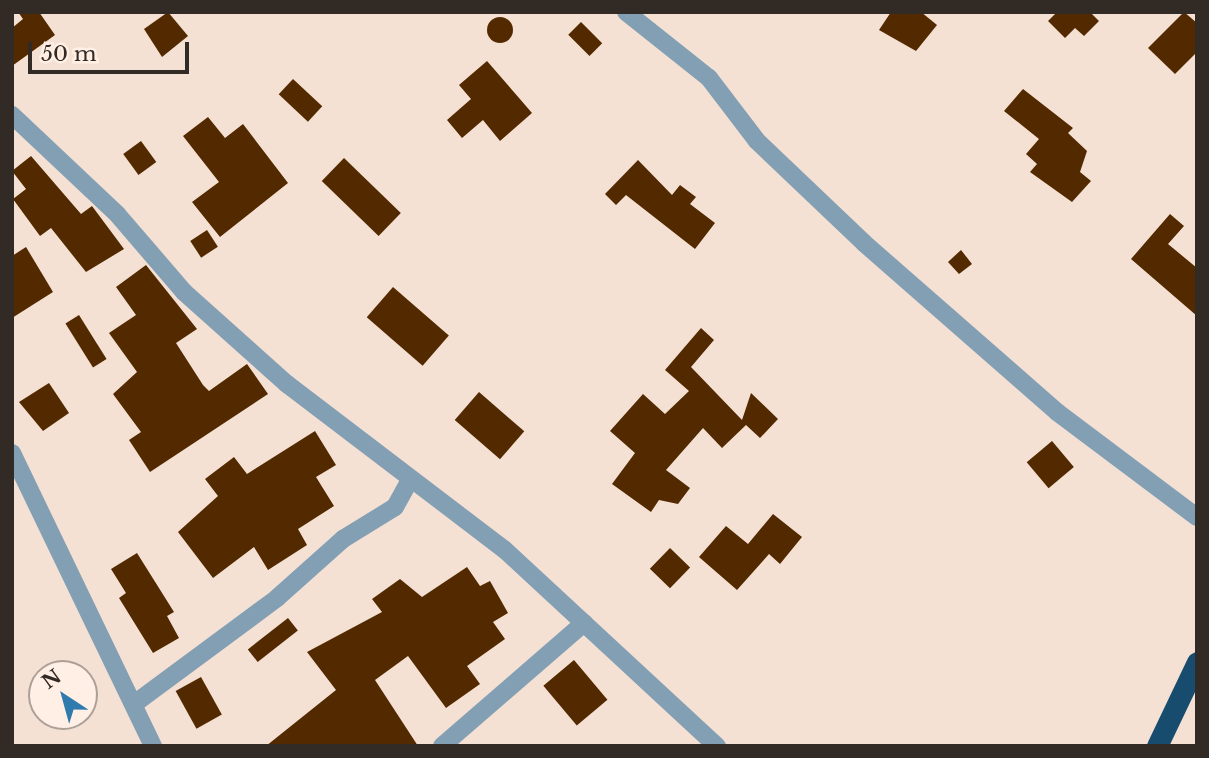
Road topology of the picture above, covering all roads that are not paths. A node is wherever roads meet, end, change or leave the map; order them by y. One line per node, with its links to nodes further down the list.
1 (626, 12): 5 (street)
2 (12, 115): 4 (street)
3 (12, 453): 8 (street)
4 (410, 482): 6 (street); 8 (street)
5 (1197, 517)
6 (584, 623): 10 (street); 11 (street)
7 (1197, 662): 12 (highway)
8 (134, 704): 9 (street)
9 (153, 746)
10 (442, 746)
11 (717, 746)
12 (1157, 746)

